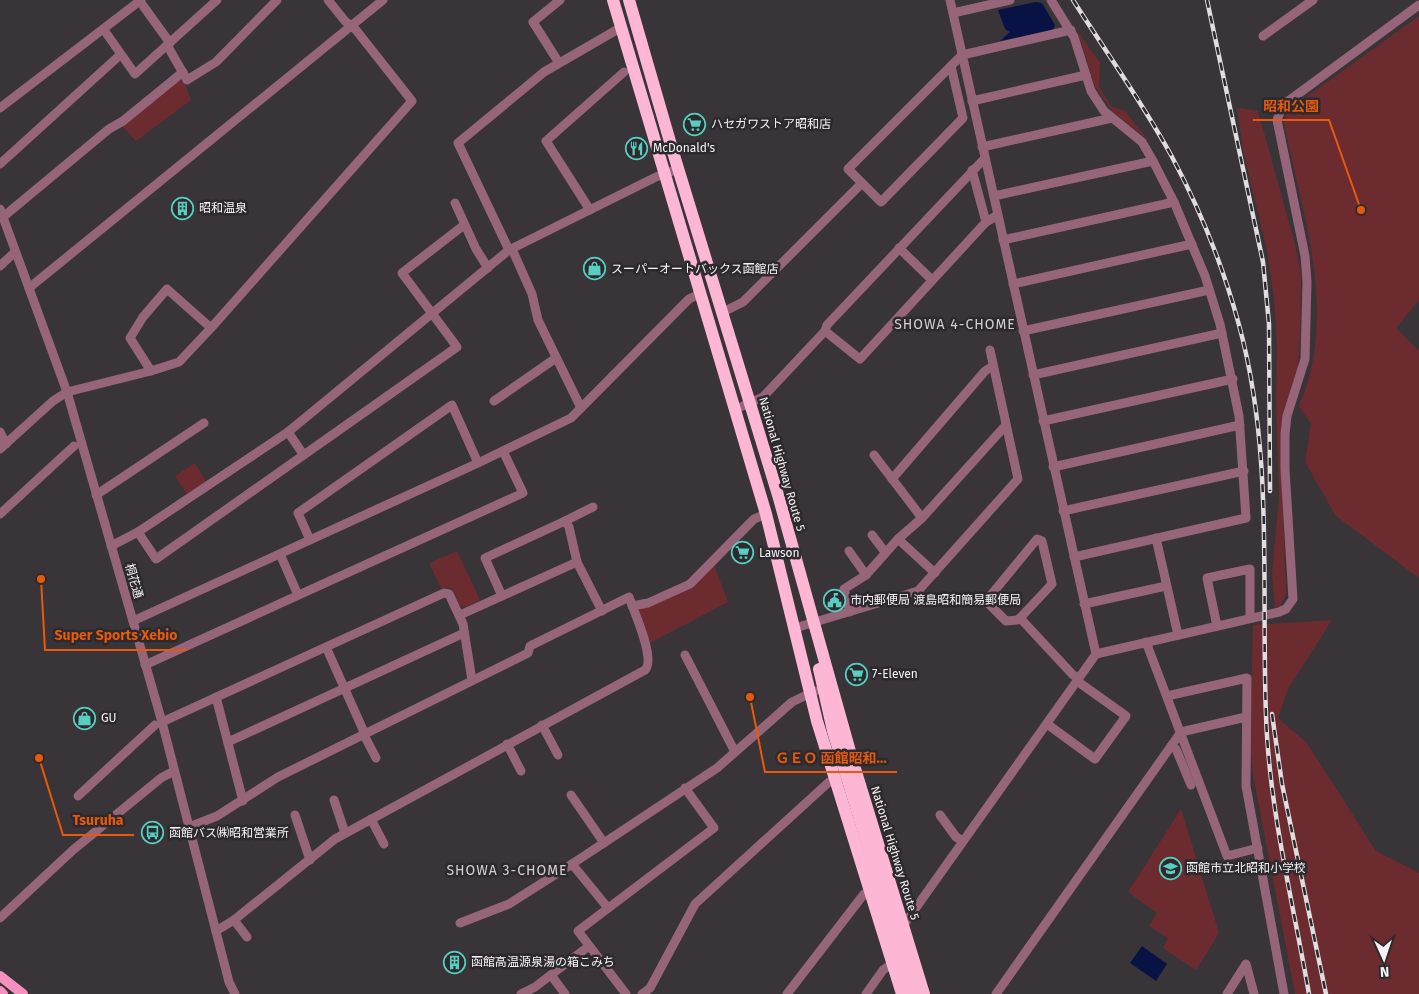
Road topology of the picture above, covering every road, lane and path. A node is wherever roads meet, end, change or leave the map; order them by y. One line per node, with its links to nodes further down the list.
1 (140, 0): 17 (street); 20 (street)
2 (217, 0): 20 (street)
3 (277, 0): 25 (street)
4 (328, 0): 15 (street)
5 (383, 0): 15 (street)
6 (560, 0): 23 (street)
7 (613, 0): 16 (highway)
8 (629, 0): 36 (highway, National Highway Route 5)
9 (950, 0): 14 (street)
10 (1010, 0): 14 (street)
11 (1051, 0): 18 (street)
12 (1313, 0): 19 (street)
13 (1419, 5): 121 (street)
14 (953, 13): 22 (street)
15 (351, 26): 57 (street); 62 (street)
16 (620, 28): 23 (street); 38 (highway)
17 (104, 30): 21 (street); 29 (street)
18 (1071, 30): 22 (street); 27 (street)
19 (1263, 36)
20 (168, 44): 21 (street); 25 (street)
21 (120, 55): 35 (street)
22 (962, 55): 24 (street); 28 (street)
23 (560, 63): 51 (street)
24 (951, 66): 30 (street); 39 (street)
25 (183, 72): 44 (street)
26 (624, 72): 43 (street)
27 (1086, 75): 28 (street); 31 (street)
28 (973, 105): 30 (street); 32 (street)
29 (0, 108)
30 (963, 118): 39 (street)
31 (1112, 118): 32 (street); 34 (street)
32 (982, 147): 33 (street)
33 (985, 158): 37 (street); 40 (street)
34 (1153, 161): 40 (street); 41 (street)
35 (0, 164)
36 (678, 168): 38 (street); 61 (highway, National Highway Route 5)
37 (972, 170): 46 (street); 50 (street)
38 (666, 173): 43 (street); 59 (highway)
39 (862, 183): 61 (street)
40 (994, 196): 45 (street)
41 (1174, 202): 48 (street); 49 (street)
42 (455, 203): 47 (street)
43 (590, 210): 51 (street)
44 (1, 213): 52 (street, 桐花通)
45 (998, 215): 46 (street); 48 (street)
46 (986, 222): 55 (street)
47 (464, 225): 54 (street); 60 (street)
48 (1003, 240): 56 (street)
49 (1192, 244): 56 (street); 58 (street)
50 (899, 248): 55 (street); 63 (street)
51 (510, 249): 54 (street); 67 (street)
52 (15, 252): 53 (street); 57 (street, 桐花通)
53 (0, 266)
54 (488, 268): 60 (street)
55 (932, 280): 63 (street)
56 (1013, 284): 64 (street)
57 (29, 288): 72 (street, 桐花通)
58 (1209, 290): 64 (street); 65 (street)
59 (701, 293): 75 (street); 76 (highway)
60 (433, 312): 82 (street); 86 (street)
61 (723, 312): 74 (highway, National Highway Route 5)
62 (211, 328): 69 (street); 69 (street)
63 (825, 331): 74 (street)
64 (1023, 331): 70 (street)
65 (1222, 333): 70 (street); 71 (street)
66 (990, 350): 68 (street)
67 (556, 358): 73 (street); 75 (street)
68 (993, 366): 79 (street); 91 (street)
69 (151, 371): 72 (street)
70 (1033, 376): 77 (street)
71 (1233, 379): 77 (street); 80 (street)
72 (67, 392): 84 (street); 92 (street, 桐花通)
73 (494, 402)
74 (750, 403): 76 (street); 123 (highway, National Highway Route 5)
75 (581, 408): 85 (street)
76 (736, 409): 96 (highway)
77 (1043, 421): 89 (street)
78 (204, 423): 92 (street)
79 (1006, 425): 97 (street); 110 (street)
80 (1240, 425): 89 (street); 90 (street)
81 (0, 432): 84 (street)
82 (288, 432): 86 (street); 99 (street)
83 (74, 446): 95 (street)
84 (3, 447)
85 (503, 451): 88 (street); 113 (street)
86 (303, 454): 99 (street)
87 (874, 455): 91 (street)
88 (478, 464): 103 (street); 103 (street)
89 (1054, 466): 94 (street)
90 (1244, 471): 94 (street); 102 (street)
91 (892, 479): 97 (street)
92 (96, 495): 104 (street, 桐花通)
93 (593, 507): 98 (street)
94 (1063, 511): 108 (street)
95 (0, 514)
96 (766, 514): 116 (street); 125 (highway)
97 (922, 518): 101 (street)
98 (565, 521): 109 (street); 114 (street)
99 (138, 532): 104 (street)
100 (872, 535): 106 (street)
101 (898, 538): 106 (street); 110 (street)
102 (1156, 538): 108 (street); 112 (street)
103 (310, 540): 107 (street)
104 (111, 546): 122 (street, 桐花通)
105 (849, 550): 111 (street)
106 (885, 552): 111 (street)
107 (280, 554): 113 (street); 122 (street)
108 (1074, 557): 115 (street)
109 (577, 562): 114 (street); 117 (street)
110 (935, 573): 118 (street)
111 (866, 575): 118 (street)
112 (1166, 586): 115 (street); 127 (street)
113 (298, 595): 132 (street)
114 (502, 596): 119 (street)
115 (1084, 604): 130 (street)
116 (632, 606): 117 (street); 142 (street)
117 (602, 611): 134 (street)
118 (850, 612): 123 (street)
119 (460, 615): 126 (street); 129 (street)
120 (1020, 618): 120 (street); 133 (street)
121 (1250, 618): 124 (street); 124 (street)
122 (133, 621): 132 (street, 桐花通)
123 (813, 622): 125 (street); 136 (highway); 153 (highway, National Highway Route 5)
124 (1217, 626): 127 (street)
125 (795, 628): 136 (highway)
126 (464, 634): 134 (street); 135 (street)
127 (1178, 635): 128 (street)
128 (1146, 642): 130 (street); 137 (street)
129 (326, 647): 135 (street); 138 (street)
130 (1096, 654): 133 (street)
131 (685, 655): 148 (street)
132 (145, 665): 140 (street, 桐花通)
133 (1078, 679): 141 (street); 141 (street)
134 (472, 680): 143 (street)
135 (344, 688): 143 (street); 145 (street)
136 (817, 690): 148 (street); 153 (highway)
137 (1167, 696): 139 (street); 144 (street)
138 (216, 697): 140 (street); 145 (street)
139 (1246, 716): 144 (street); 168 (street)
140 (158, 723): 151 (street, 桐花通); 157 (street)
141 (1047, 724): 165 (street)
142 (542, 725): 146 (street); 149 (street)
143 (364, 732): 150 (street); 159 (street)
144 (1181, 732): 147 (street); 168 (street)
145 (228, 742): 159 (street)
146 (507, 744): 152 (street); 162 (street)
147 (1171, 746): 154 (street); 196 (street)
148 (735, 752): 155 (street)
149 (558, 755)
150 (376, 758)
151 (174, 771): 163 (street, 桐花通); 173 (street)
152 (521, 771)
153 (846, 775): 176 (highway, National Highway Route 5); 180 (highway, National Highway Route 5); 190 (street); 194 (highway)
154 (1191, 785)
155 (685, 788): 166 (street); 172 (street)
156 (571, 795): 166 (street)
157 (78, 796)
158 (334, 800): 164 (street)
159 (243, 801): 163 (street)
160 (295, 815): 169 (street)
161 (940, 815): 165 (street)
162 (371, 818): 164 (street); 167 (street)
163 (189, 827): 177 (street, 桐花通)
164 (345, 833): 169 (street)
165 (963, 841): 176 (street)
166 (604, 843): 170 (street)
167 (384, 844)
168 (1258, 848): 199 (street)
169 (310, 860): 174 (street)
170 (572, 864): 172 (street); 175 (street)
171 (864, 894): 191 (street)
172 (608, 908): 179 (street)
173 (0, 918)
174 (234, 920): 177 (street); 178 (street)
175 (460, 923)
176 (903, 926): 195 (highway, National Highway Route 5)
177 (216, 931): 187 (street, 桐花通)
178 (248, 937)
179 (589, 946): 181 (street); 189 (street)
180 (892, 964): 192 (street); 193 (highway, National Highway Route 5)
181 (551, 975): 184 (street); 188 (street)
182 (0, 976): 186 (main road)
183 (0, 991): 185 (main road)
184 (526, 993)
185 (3, 994)
186 (23, 994)
187 (235, 994)
188 (565, 994)
189 (626, 994)
190 (642, 994)
191 (787, 994)
192 (866, 994)
193 (902, 994)
194 (913, 994)
195 (924, 994)
196 (996, 994)
197 (1227, 994): 198 (street)
198 (1254, 994)
199 (1284, 994)

